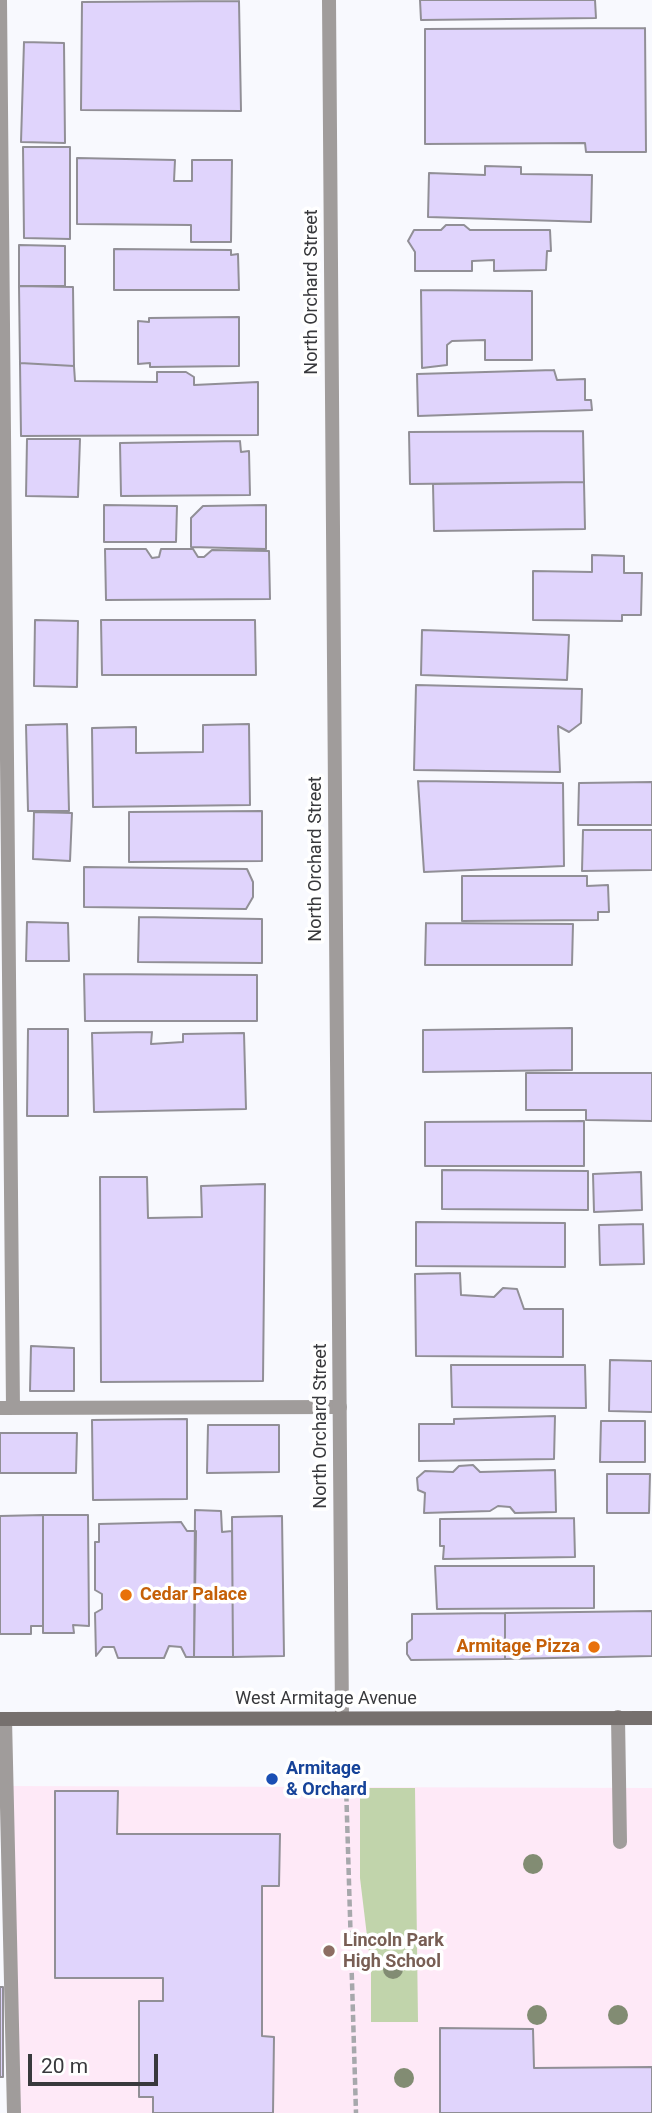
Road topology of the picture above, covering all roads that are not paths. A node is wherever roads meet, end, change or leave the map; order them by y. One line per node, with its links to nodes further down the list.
1 (0, 0): 4 (street)
2 (329, 0): 3 (street, North Orchard Street)
3 (340, 1407): 4 (street); 7 (street, North Orchard Street)
4 (6, 1408)
5 (618, 1717): 6 (street, West Armitage Avenue); 7 (street, West Armitage Avenue); 9 (street)
6 (652, 1717)
7 (342, 1718): 8 (street, West Armitage Avenue)
8 (2, 1719): 10 (street)
9 (620, 1842)
10 (14, 2113)

